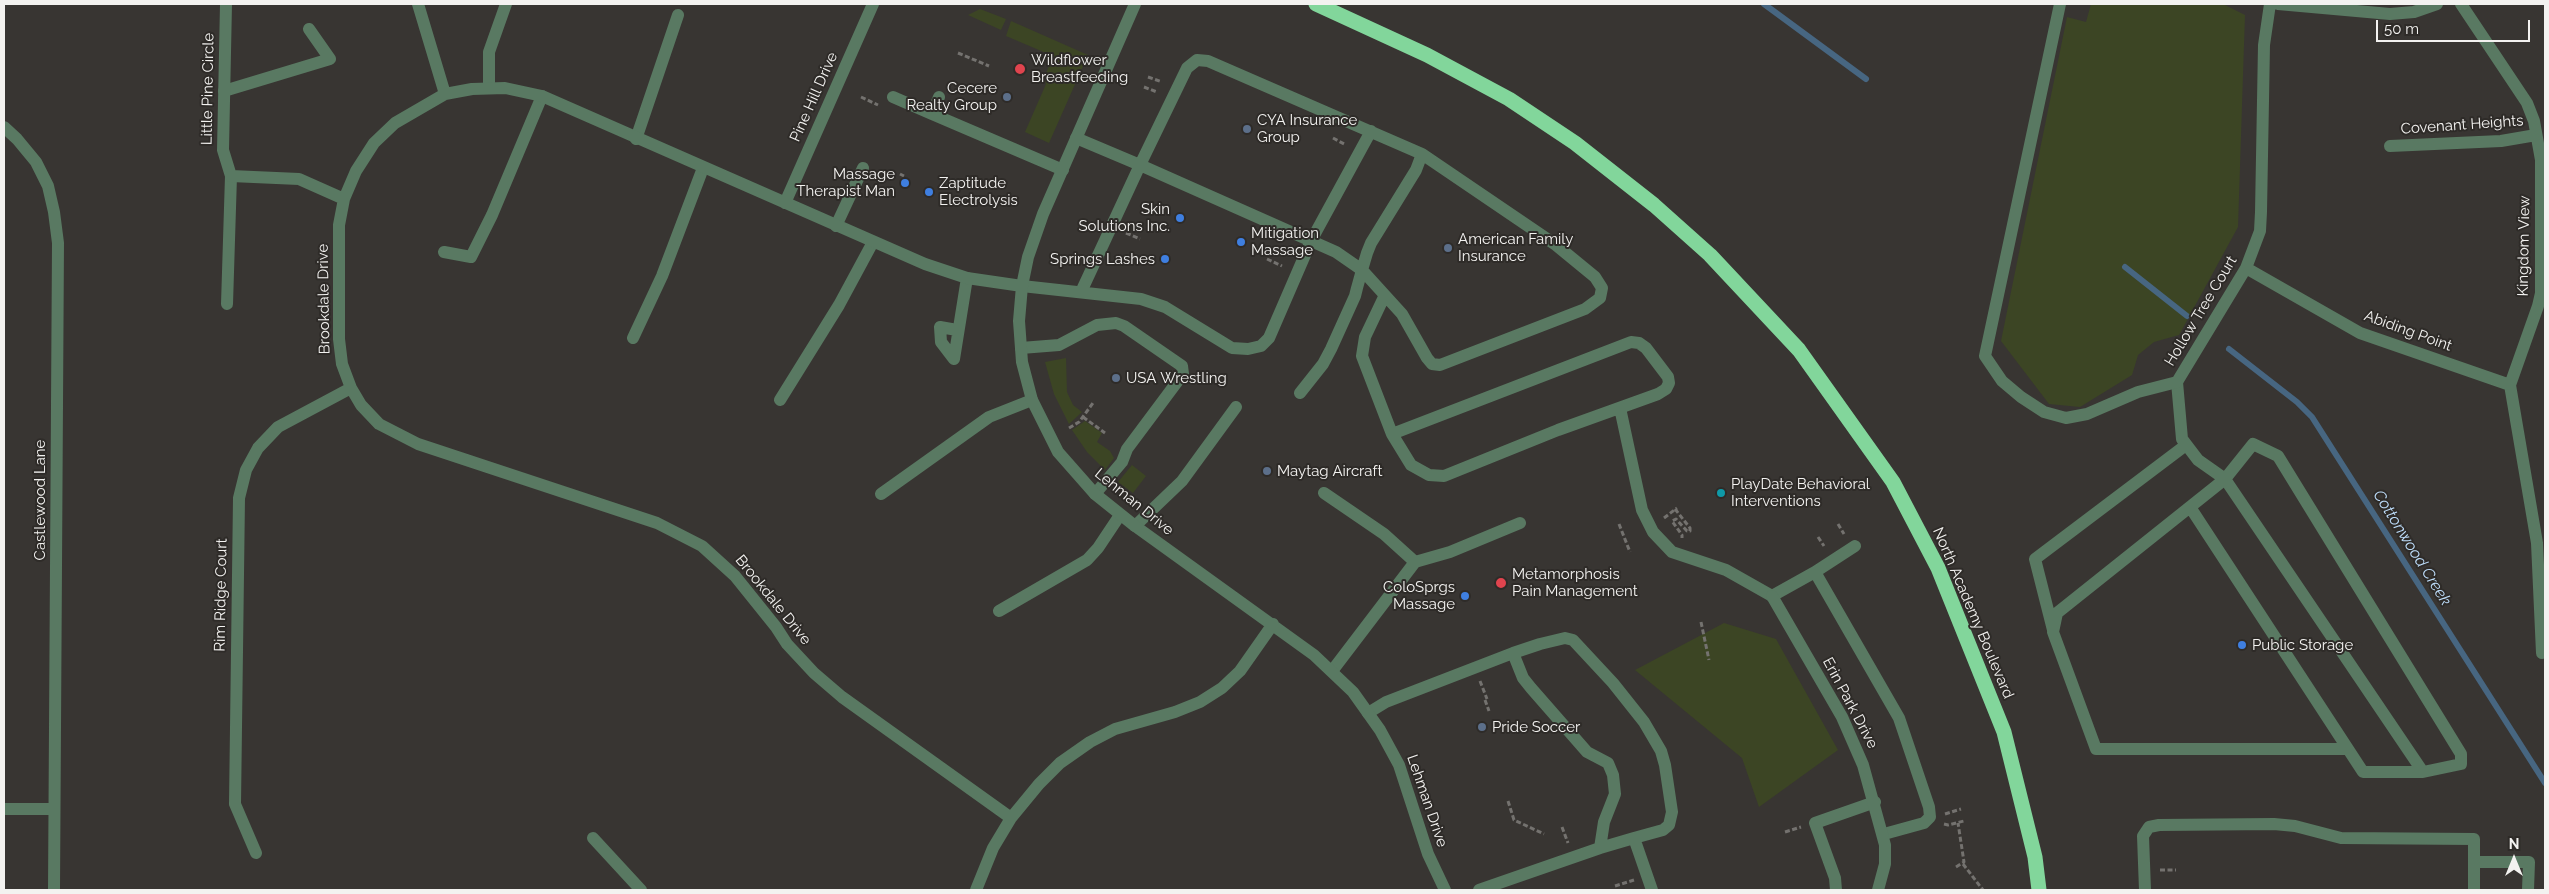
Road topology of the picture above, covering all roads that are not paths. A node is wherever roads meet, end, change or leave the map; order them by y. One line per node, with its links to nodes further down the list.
1 (226, 4): 15 (street, Little Pine Circle)
2 (418, 4): 16 (street)
3 (506, 4): 14 (street)
4 (873, 4): 34 (street, Pine Hill Drive)
5 (1135, 4): 24 (street, Lehman Drive)
6 (1316, 4): 98 (highway, North Academy Boulevard)
7 (2060, 4): 49 (street, Hollow Tree Court)
8 (2270, 4): 39 (street, Hollow Tree Court)
9 (2278, 4): 10 (street)
10 (2437, 4)
11 (2461, 4): 23 (street, Kingdom View)
12 (678, 15): 25 (street)
13 (309, 29): 15 (street)
14 (489, 88): 16 (street, Brookdale Drive); 17 (street, Brookdale Drive)
15 (224, 91): 32 (street, Little Pine Circle)
16 (445, 94): 33 (street, Brookdale Drive)
17 (542, 96): 25 (street, Brookdale Drive); 38 (street)
18 (893, 97): 20 (street)
19 (939, 97): 20 (street)
20 (932, 114): 31 (street)
21 (4, 127): 82 (street, Castlewood Lane)
22 (1371, 131): 27 (street); 28 (street); 36 (street, Brookdale Drive)
23 (2536, 135): 26 (street, Covenant Heights); 50 (street, Kingdom View)
24 (1076, 138): 28 (street); 31 (street, Lehman Drive)
25 (636, 139): 29 (street, Brookdale Drive)
26 (2390, 146)
27 (1422, 154): 40 (street); 44 (street)
28 (1140, 165): 36 (street); 43 (street)
29 (703, 168): 34 (street, Brookdale Drive); 47 (street)
30 (863, 168): 35 (street)
31 (1062, 170): 42 (street, Lehman Drive)
32 (231, 176): 33 (street); 45 (street, Little Pine Circle)
33 (344, 198): 51 (street, Brookdale Drive)
34 (785, 203): 35 (street, Brookdale Drive)
35 (836, 226): 37 (street, Brookdale Drive)
36 (1311, 241): 40 (street); 43 (street, Brookdale Drive)
37 (873, 242): 41 (street, Brookdale Drive); 53 (street)
38 (444, 252)
39 (2246, 268): 49 (street, Hollow Tree Court); 50 (street, Abiding Point)
40 (1362, 270): 44 (street); 52 (street)
41 (966, 278): 42 (street, Brookdale Drive); 46 (street)
42 (1022, 286): 43 (street, Brookdale Drive); 48 (street, Lehman Drive)
43 (1081, 292)
44 (1384, 297): 57 (street)
45 (227, 304)
46 (958, 330)
47 (633, 338)
48 (1021, 348): 54 (street, Lehman Drive); 62 (street)
49 (2177, 382): 58 (street)
50 (2510, 385): 75 (street, Kingdom View)
51 (351, 388): 83 (street, Brookdale Drive); 88 (street, Rim Ridge Court)
52 (1300, 393)
53 (780, 400)
54 (1032, 400): 61 (street); 62 (street, Lehman Drive)
55 (1236, 407): 66 (street)
56 (1620, 408): 57 (street); 57 (street); 70 (street)
57 (1392, 434)
58 (2186, 445): 59 (street); 73 (street)
59 (2224, 479): 63 (street); 79 (street); 79 (street)
60 (1324, 493): 68 (street)
61 (881, 494)
62 (1095, 494): 64 (street, Lehman Drive)
63 (2190, 507): 73 (street); 78 (street)
64 (1120, 515): 66 (street, Lehman Drive); 71 (street)
65 (1520, 523): 68 (street)
66 (1135, 526): 72 (street, Lehman Drive)
67 (1854, 546): 69 (street)
68 (1415, 562): 76 (street)
69 (1815, 572): 70 (street); 84 (street)
70 (1772, 596): 80 (street, Erin Park Drive)
71 (999, 611)
72 (1273, 624): 76 (street, Lehman Drive); 83 (street)
73 (2053, 632): 78 (street)
74 (1513, 653): 77 (street); 86 (street); 87 (street)
75 (2542, 653)
76 (1332, 671): 77 (street, Lehman Drive)
77 (1368, 713): 93 (street, Lehman Drive)
78 (2347, 749): 79 (street)
79 (2423, 772)
80 (1875, 802): 84 (street, Erin Park Drive); 96 (street)
81 (4, 809): 82 (street)
82 (54, 809): 90 (street, Castlewood Lane)
83 (1011, 818): 92 (street)
84 (1884, 834): 97 (street, Erin Park Drive)
85 (593, 838): 91 (street)
86 (1634, 838): 87 (street); 95 (street)
87 (1600, 848): 94 (street)
88 (256, 852)
89 (2474, 862): 99 (street); 100 (street); 101 (street)
90 (54, 890)
91 (641, 890)
92 (976, 890)
93 (1445, 890)
94 (1479, 890)
95 (1652, 890)
96 (1836, 890)
97 (1878, 890)
98 (2039, 890)
99 (2146, 890)
100 (2474, 890)
101 (2528, 890)

